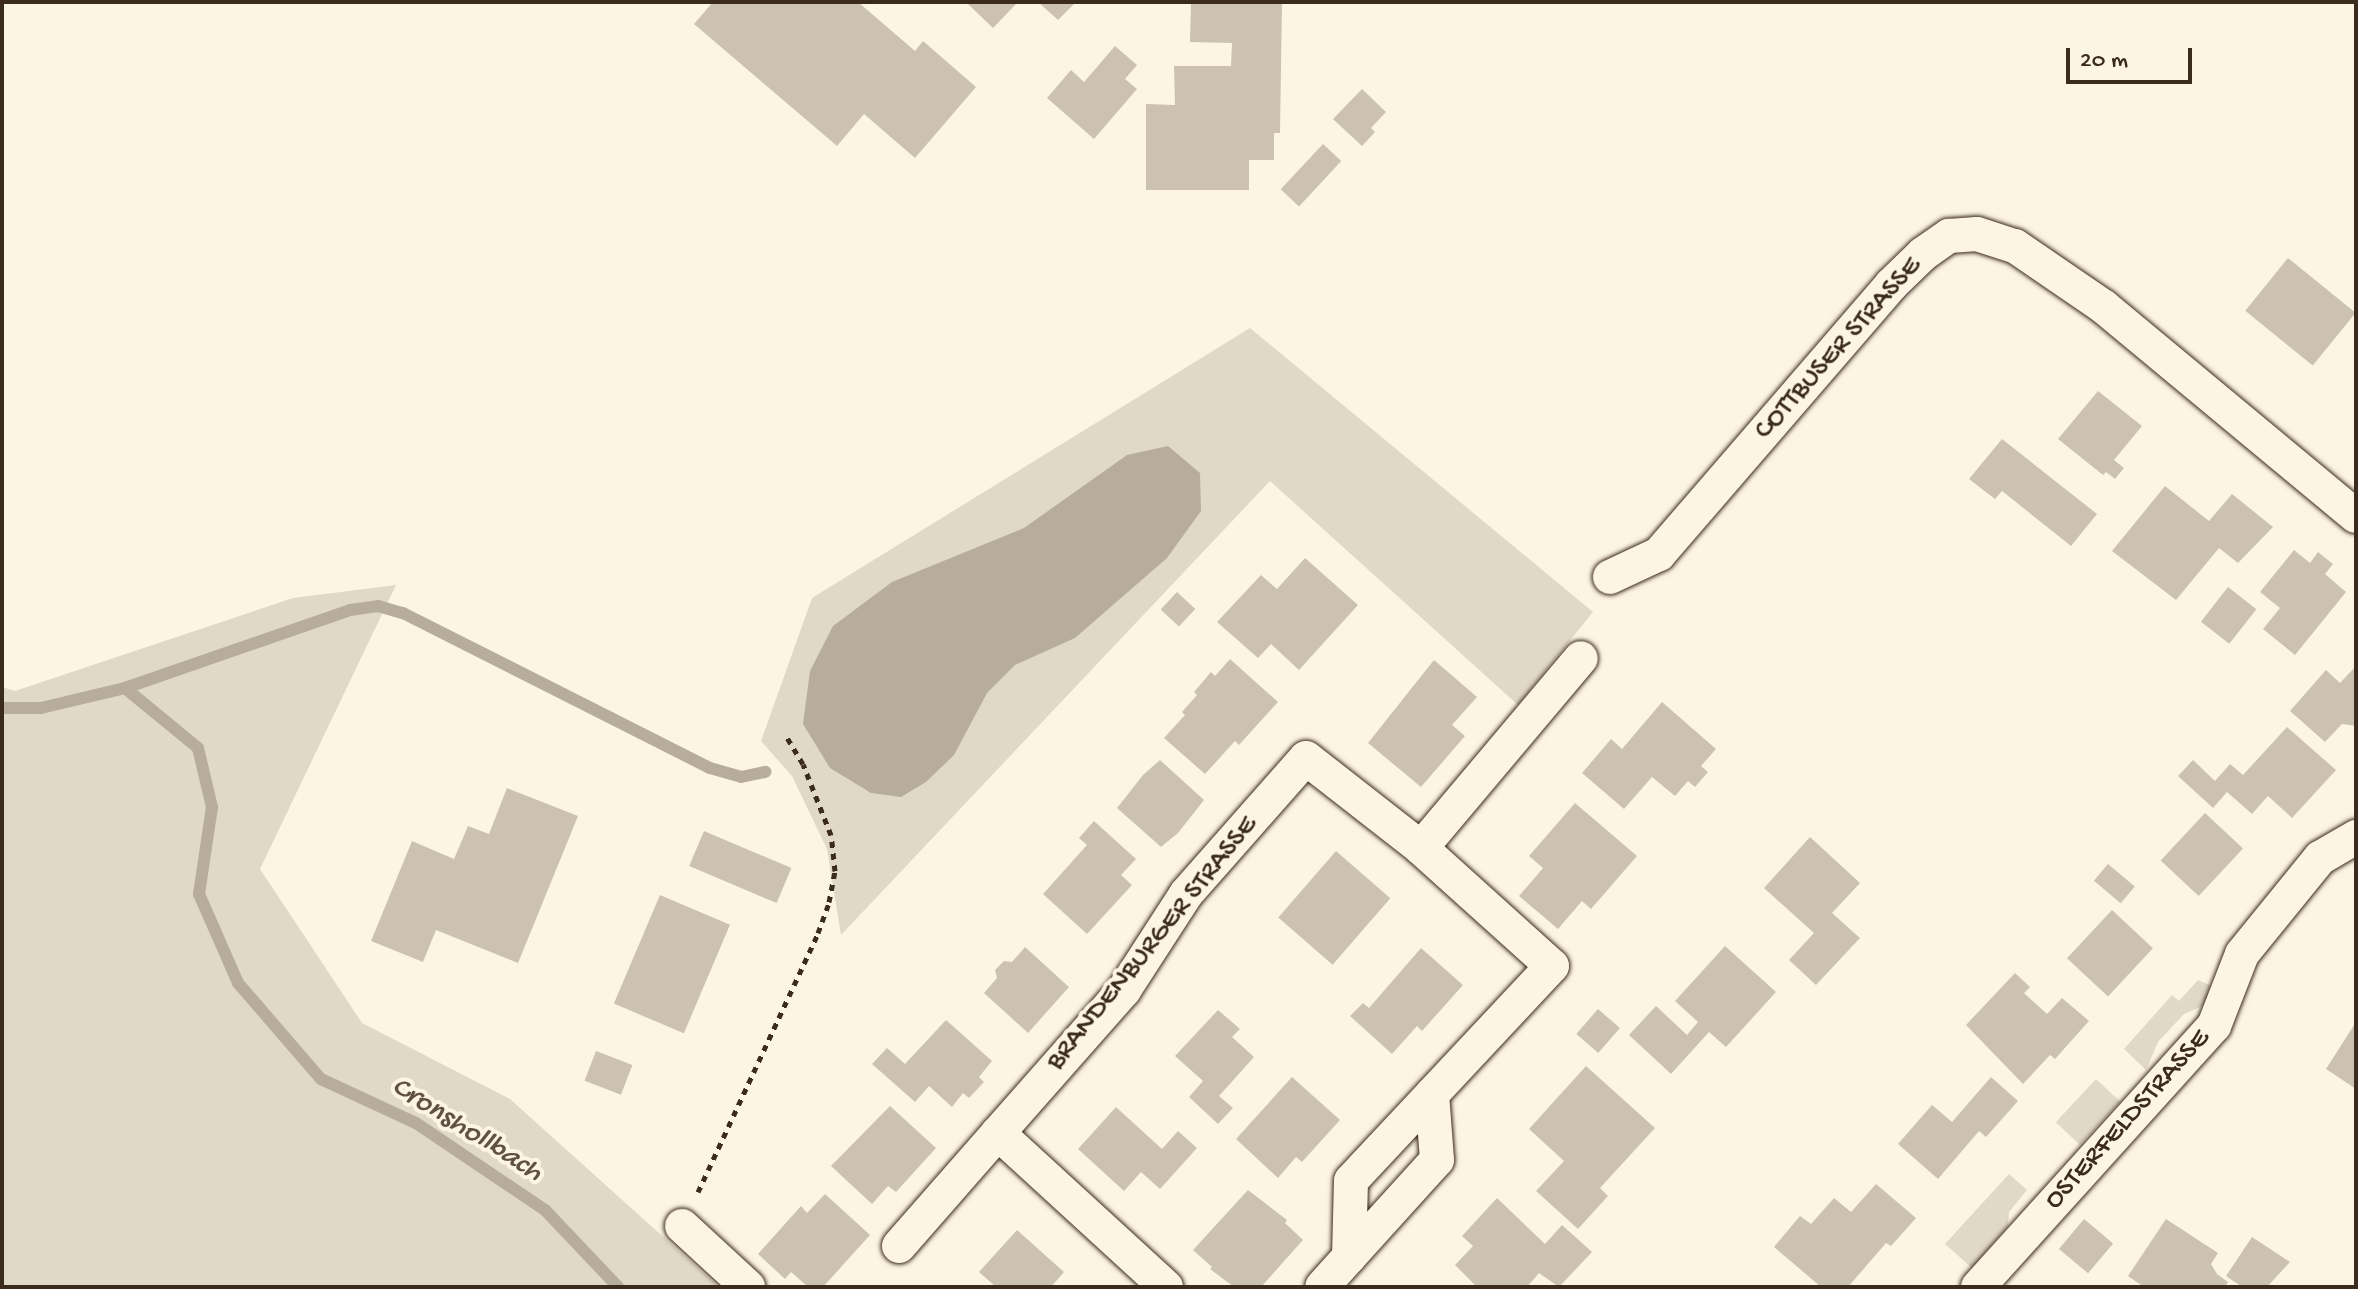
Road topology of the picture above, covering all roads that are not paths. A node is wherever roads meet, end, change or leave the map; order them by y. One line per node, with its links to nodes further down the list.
1 (2356, 516): 2 (street, COTTBUSER STRASSE)
2 (1610, 577)
3 (1581, 658): 5 (street)
4 (2356, 837): 14 (street, OSTERFELDSTRASSE)
5 (1421, 848): 6 (street, BRANDENBURGER STRASSE); 7 (street, BRANDENBURGER STRASSE)
6 (1432, 1094): 10 (street, BRANDENBURGER STRASSE); 10 (street)
7 (998, 1133): 9 (street, BRANDENBURGER STRASSE); 12 (street)
8 (682, 1226): 11 (street)
9 (899, 1246)
10 (1349, 1257): 13 (street)
11 (748, 1287)
12 (1166, 1287)
13 (1322, 1287)
14 (1978, 1287)

